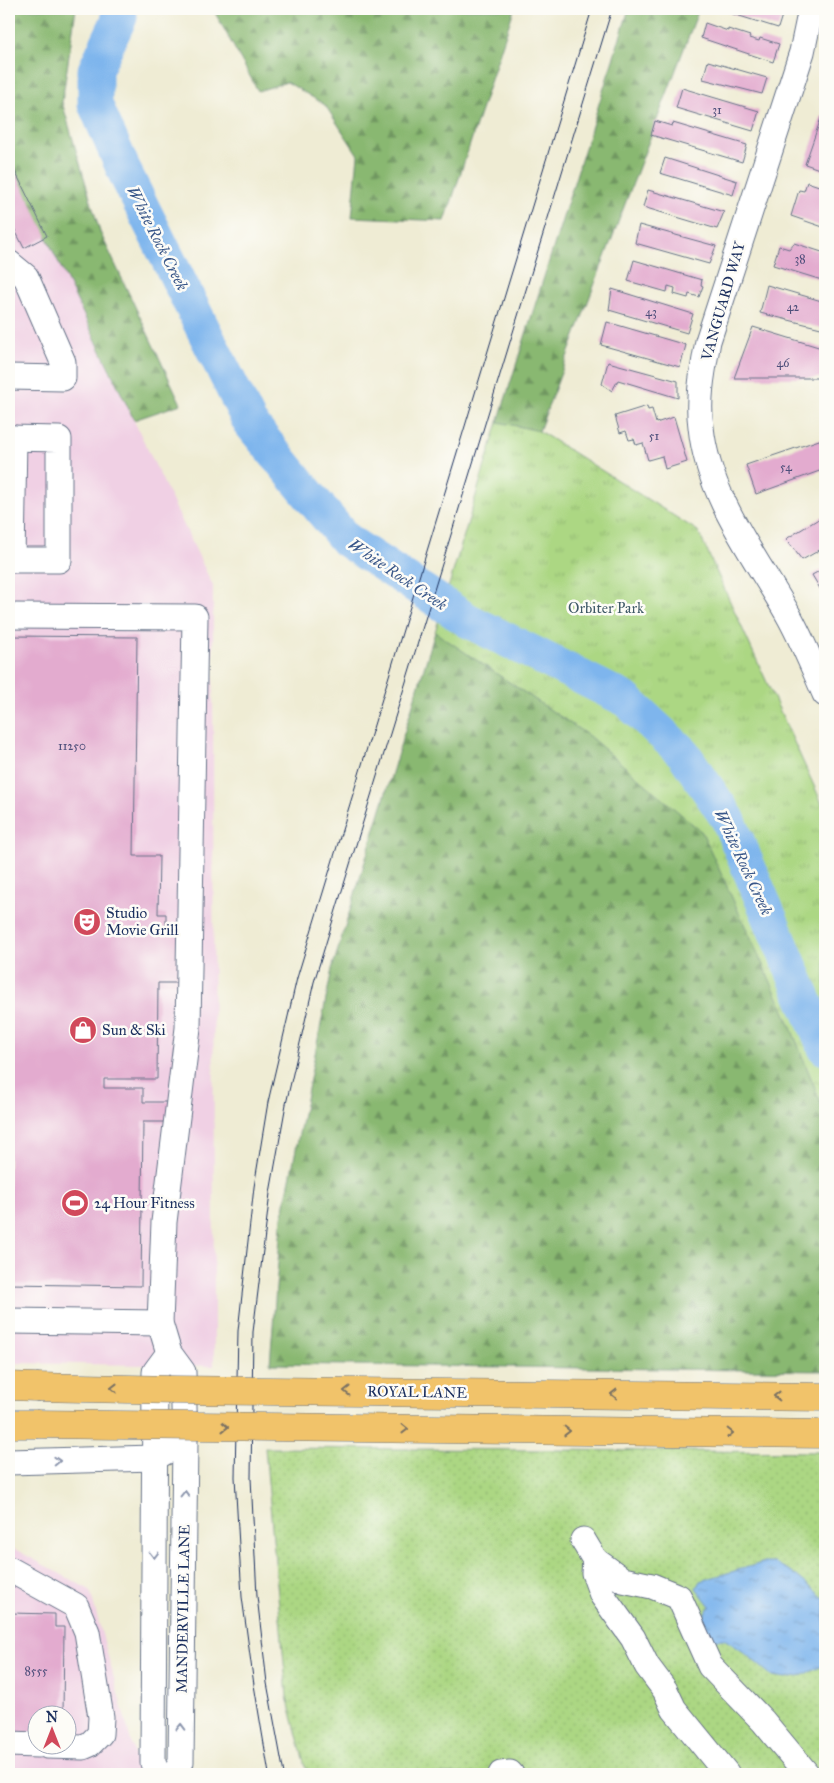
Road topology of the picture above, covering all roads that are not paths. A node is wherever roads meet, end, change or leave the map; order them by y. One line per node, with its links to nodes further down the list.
1 (811, 9): 7 (street, VANGUARD WAY)
2 (9, 263): 3 (street)
3 (9, 377)
4 (12, 438): 5 (street); 5 (street)
5 (10, 560)
6 (9, 616): 9 (street)
7 (825, 694)
8 (9, 1321): 9 (street)
9 (160, 1323): 10 (street)
10 (169, 1353): 15 (street, MANDERVILLE LANE); 16 (street, MANDERVILLE LANE)
11 (9, 1386): 12 (main road, ROYAL LANE, one-way to 11, bridge)
12 (825, 1397)
13 (9, 1424): 14 (main road, one-way to 14, bridge)
14 (825, 1434)
15 (185, 1442): 16 (street); 23 (street, MANDERVILLE LANE, one-way to 15)
16 (154, 1458): 17 (street, one-way to 16); 22 (street, MANDERVILLE LANE, one-way to 22)
17 (9, 1462)
18 (9, 1568): 21 (street)
19 (9, 1744): 20 (street)
20 (28, 1745)
21 (78, 1747)
22 (158, 1774)
23 (175, 1774)
24 (502, 1774): 25 (street)
25 (512, 1774)
26 (727, 1774): 27 (street)
27 (807, 1774)

